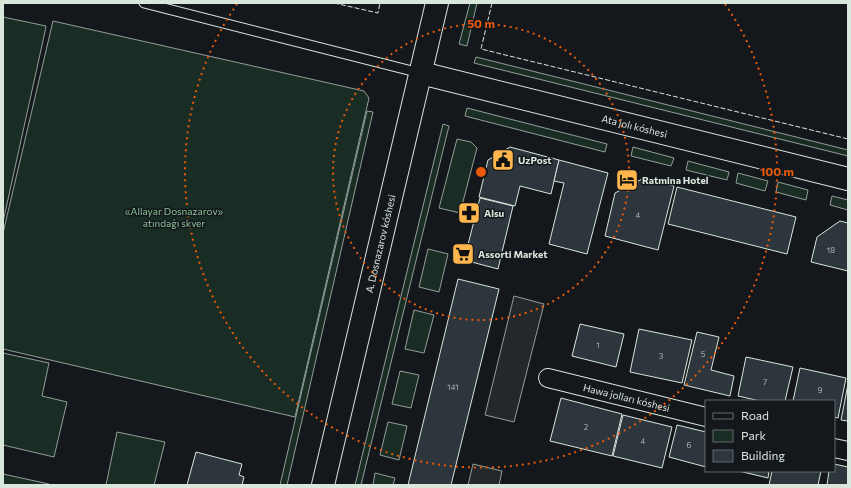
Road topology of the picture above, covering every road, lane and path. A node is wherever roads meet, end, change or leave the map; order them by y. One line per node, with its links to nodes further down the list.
1 (144, 3): 3 (lane)
2 (437, 3): 3 (main road, A. Dosnazarov kóshesi)
3 (421, 73): 4 (main road, Ata jolı kóshesi); 9 (main road, A. Dosnazarov kóshesi)
4 (848, 179)
5 (548, 378): 6 (street, Hawa jolları kóshesi)
6 (705, 417)
7 (835, 448): 8 (street)
8 (848, 451)
9 (323, 485)

